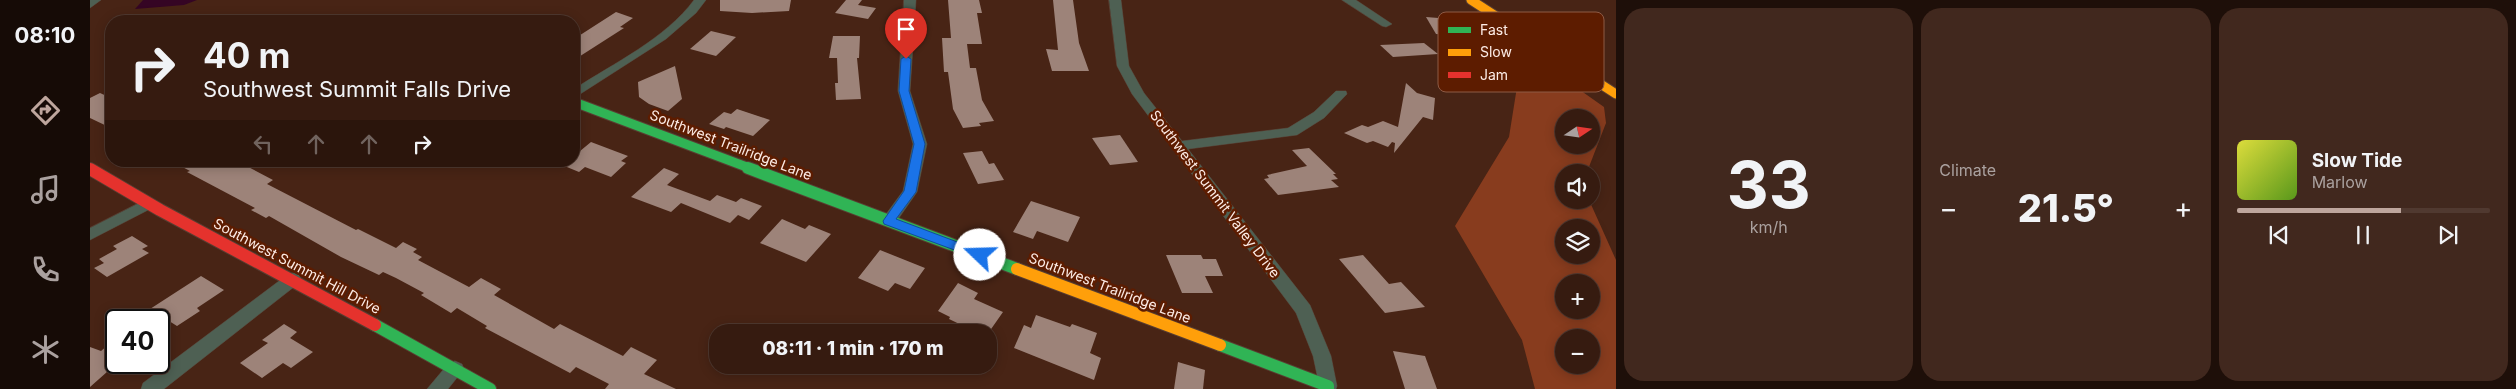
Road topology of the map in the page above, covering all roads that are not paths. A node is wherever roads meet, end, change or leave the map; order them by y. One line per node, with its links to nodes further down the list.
1 (95, 0): 7 (street)
2 (700, 0): 11 (street)
3 (910, 0): 18 (street)
4 (1115, 0): 15 (street, Southwest Summit Valley Drive)
5 (1348, 0): 9 (street)
6 (1471, 0): 8 (street)
7 (90, 5)
8 (1490, 12)
9 (1386, 24)
10 (1604, 86): 13 (street)
11 (580, 90)
12 (1341, 94): 15 (street)
13 (1616, 94)
14 (580, 104): 18 (street, Southwest Trailridge Lane)
15 (1179, 146): 22 (street, Southwest Summit Valley Drive)
16 (90, 169): 17 (street, Southwest Summit Hill Drive)
17 (147, 204): 19 (street); 20 (street, Southwest Summit Hill Drive)
18 (889, 221): 22 (street, Southwest Trailridge Lane)
19 (90, 236)
20 (293, 279): 21 (street, Southwest Summit Hill Drive); 23 (street)
21 (455, 369): 24 (street); 25 (street, Southwest Summit Hill Drive)
22 (1328, 387)
23 (150, 389)
24 (436, 389)
25 (490, 389)

